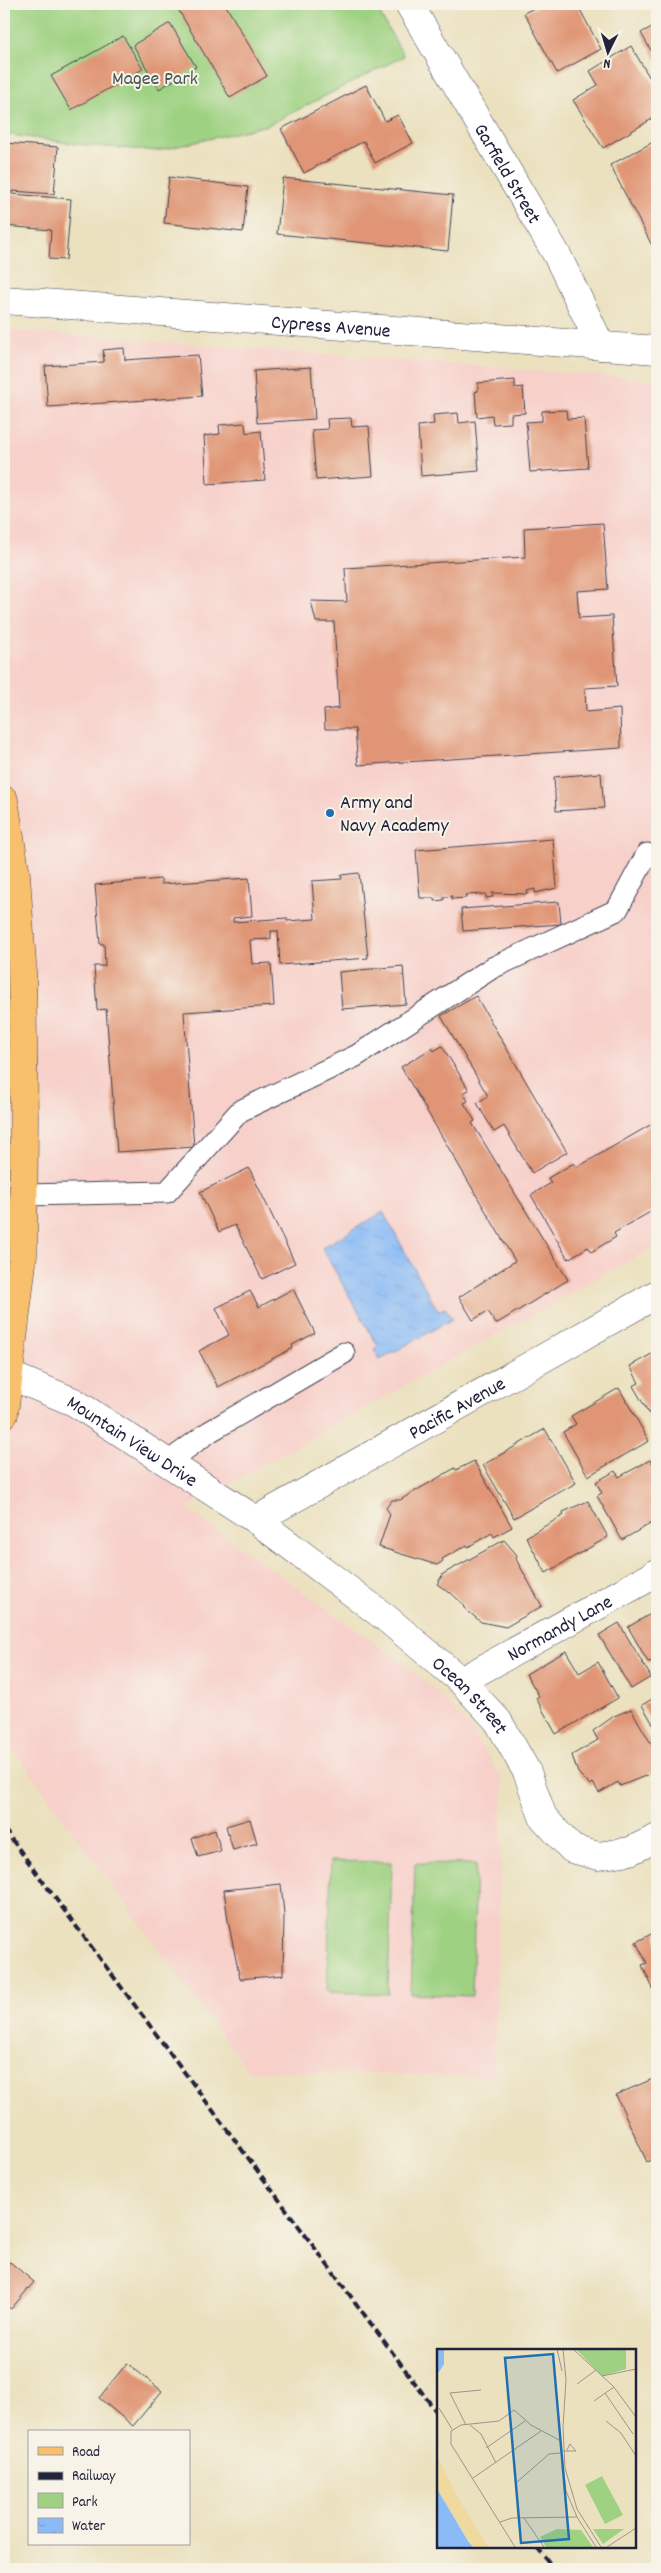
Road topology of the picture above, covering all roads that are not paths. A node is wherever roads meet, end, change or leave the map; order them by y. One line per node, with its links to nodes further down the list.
1 (408, 4): 3 (street, Garfield Street)
2 (4, 300): 3 (street, Cypress Avenue)
3 (601, 346): 4 (street, Cypress Avenue)
4 (657, 350)
5 (4, 800): 7 (main road)
6 (647, 854): 7 (lane)
7 (24, 1194): 10 (main road)
8 (657, 1294): 13 (street, Pacific Avenue)
9 (344, 1353): 12 (lane)
10 (7, 1374): 11 (main road); 12 (street, Mountain View Drive)
11 (4, 1414)
12 (168, 1462): 13 (street, Mountain View Drive)
13 (256, 1520): 15 (street, Ocean Street)
14 (657, 1573): 15 (street, Normandy Lane)
15 (461, 1681): 16 (street, Ocean Street)
16 (657, 1838)

